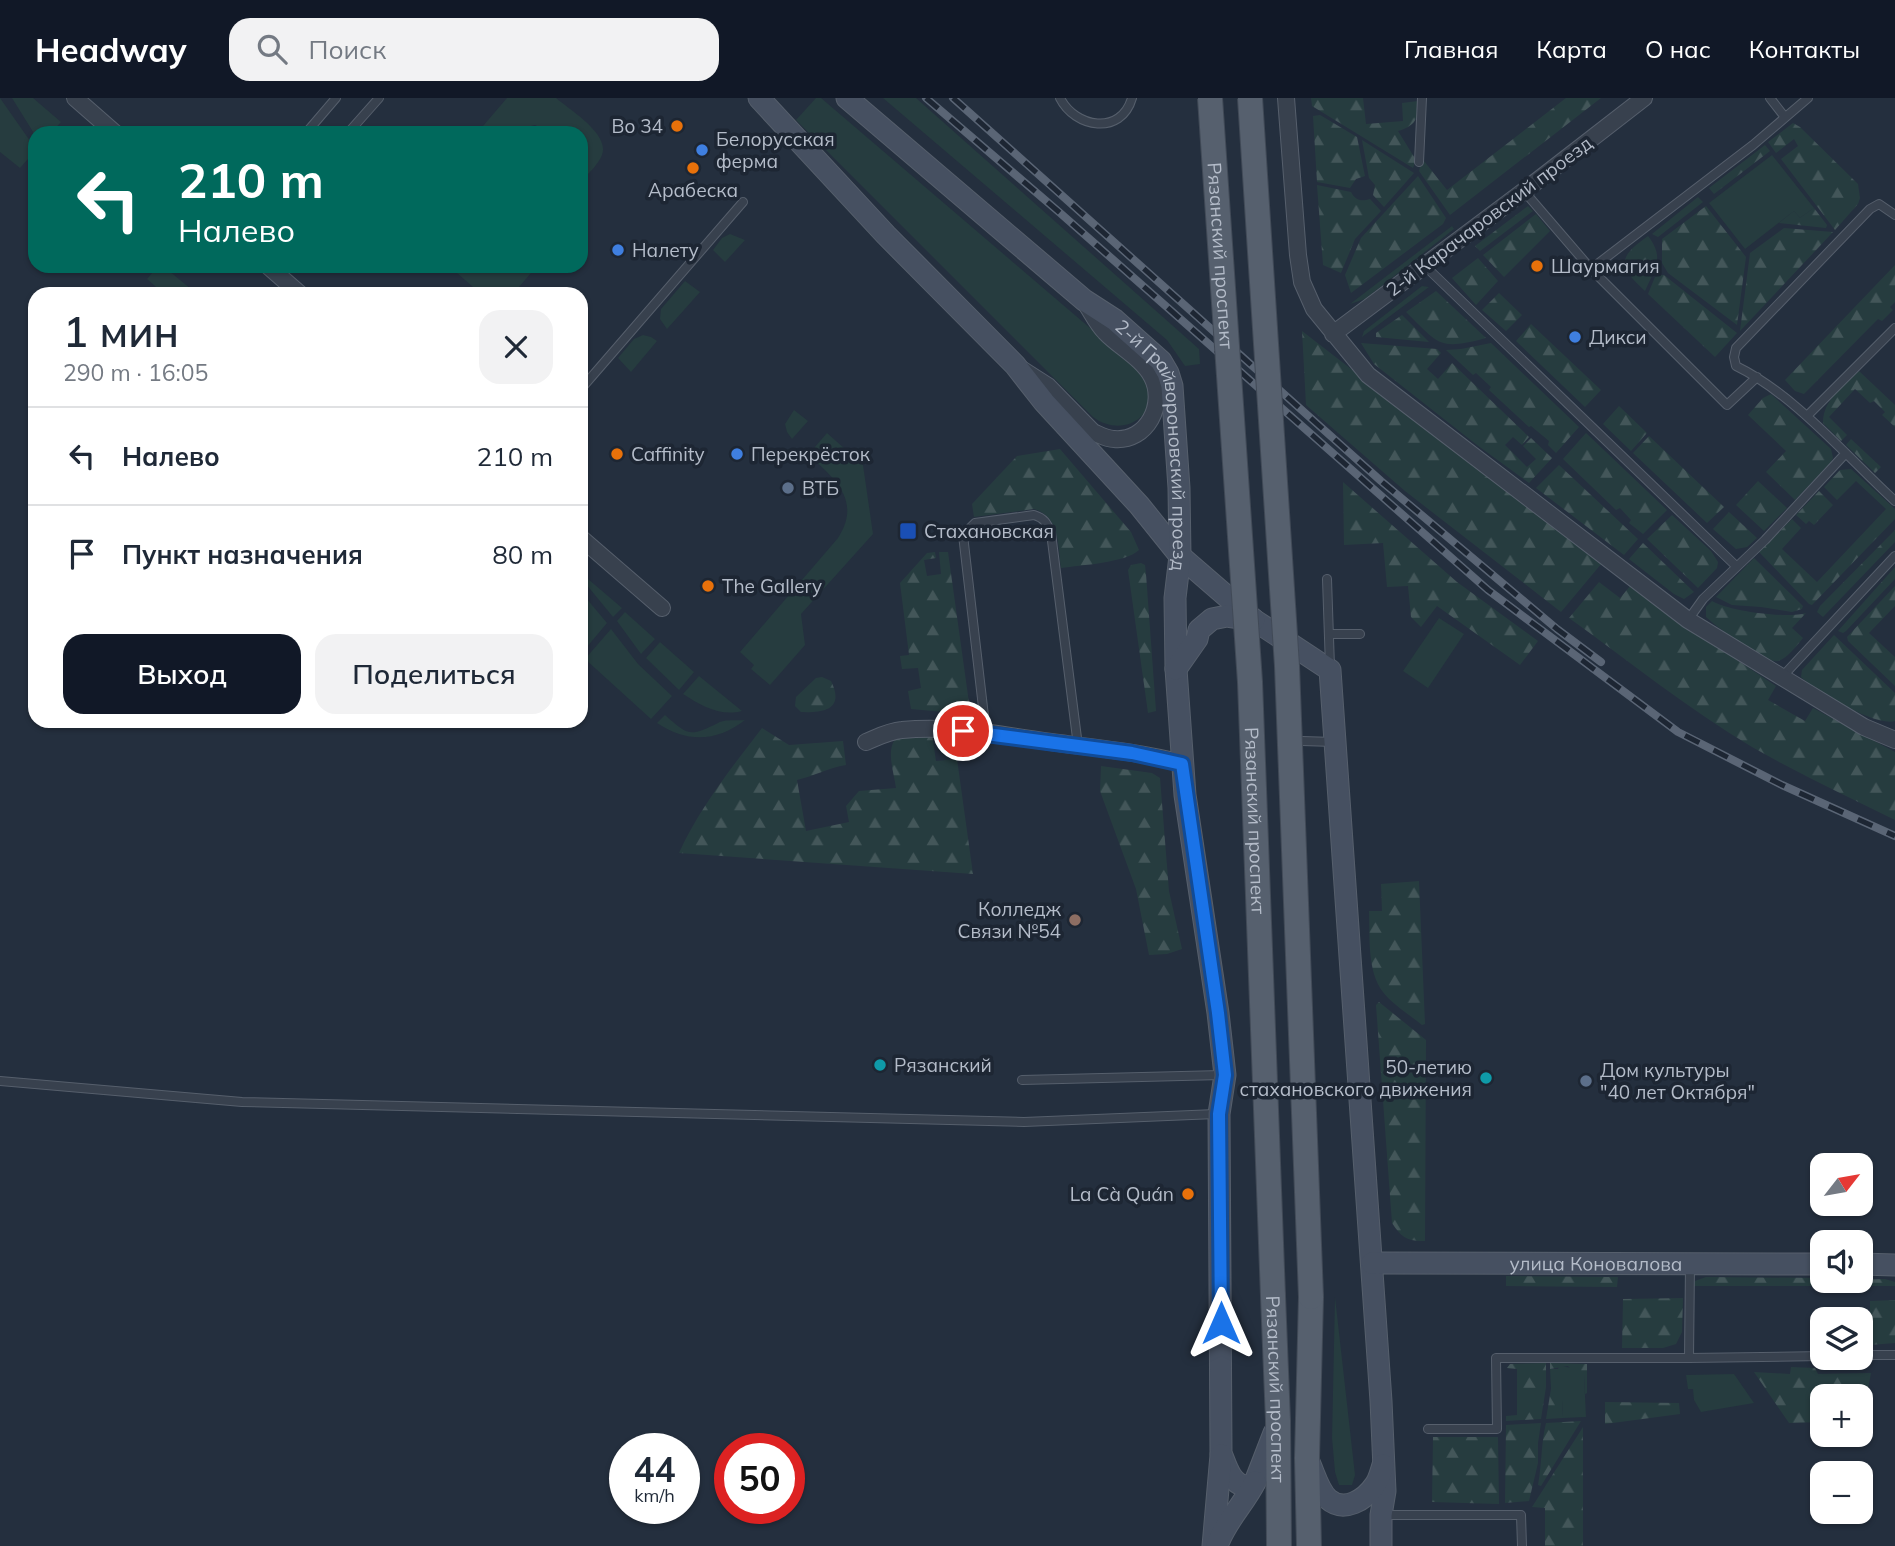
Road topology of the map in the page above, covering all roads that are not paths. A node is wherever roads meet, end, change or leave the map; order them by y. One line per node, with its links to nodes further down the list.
1 (75, 98): 16 (street)
2 (336, 98): 17 (lane)
3 (379, 98): 18 (lane)
4 (759, 98): 30 (main road, 2-й Грайвороновский проезд)
5 (847, 98): 27 (main road, 2-й Грайвороновский проезд)
6 (1060, 98): 7 (lane)
7 (1132, 98)
8 (1210, 98): 69 (main road, Рязанский проспект, bridge)
9 (1250, 98): 72 (main road, Рязанский проспект, bridge)
10 (1286, 98): 29 (street)
11 (1422, 98): 19 (lane)
12 (1644, 98): 20 (street, 2-й Карачаровский проезд)
13 (1770, 98): 15 (lane)
14 (1808, 98): 15 (lane)
15 (1784, 116): 24 (lane)
16 (107, 126)
17 (312, 126)
18 (354, 126)
19 (1419, 162)
20 (1524, 191): 23 (street, 2-й Карачаровский проезд); 24 (lane)
21 (743, 202): 32 (lane)
22 (1895, 215): 31 (lane)
23 (1424, 265): 29 (street, 2-й Карачаровский проезд); 39 (lane)
24 (1591, 269): 31 (lane)
25 (276, 273): 26 (street)
26 (292, 287)
27 (1084, 300): 30 (street); 37 (main road, 2-й Грайвороновский проезд)
28 (1895, 328): 33 (lane)
29 (1333, 334): 43 (street)
30 (1016, 365): 37 (main road, 2-й Грайвороновский проезд)
31 (1757, 377): 33 (lane)
32 (588, 381)
33 (1807, 416): 34 (lane)
34 (1844, 454): 35 (lane); 39 (lane)
35 (1895, 501)
36 (588, 544): 41 (street)
37 (1180, 556): 42 (main road); 46 (main road)
38 (1895, 556): 48 (lane)
39 (1736, 566): 43 (lane)
40 (1327, 579): 44 (lane)
41 (662, 608)
42 (1254, 620): 46 (main road); 47 (main road)
43 (1688, 620): 48 (street)
44 (1329, 634): 45 (lane); 47 (lane)
45 (1360, 634)
46 (1176, 668): 55 (main road)
47 (1330, 670): 53 (main road)
48 (1782, 678): 50 (street)
49 (984, 733): 52 (street); 54 (street); 54 (lane)
50 (1891, 735)
51 (1302, 741): 53 (lane)
52 (866, 742)
53 (1335, 742): 60 (main road)
54 (1078, 746): 55 (street)
55 (1182, 764): 56 (main road)
56 (1225, 1075): 57 (lane); 59 (main road)
57 (1022, 1080)
58 (0, 1081): 59 (lane)
59 (1219, 1114): 71 (main road)
60 (1372, 1263): 62 (main road, улица Коновалова); 73 (main road)
61 (1810, 1264): 62 (main road, улица Коновалова)
62 (1690, 1265): 68 (lane)
63 (1873, 1265): 64 (main road)
64 (1895, 1265)
65 (1873, 1355): 66 (lane)
66 (1895, 1355)
67 (1810, 1356): 68 (lane)
68 (1689, 1358): 70 (lane)
69 (1278, 1421): 74 (main road); 77 (main road, Рязанский проспект)
70 (1428, 1429)
71 (1221, 1453): 74 (main road); 76 (main road)
72 (1307, 1458): 73 (main road); 78 (main road, Рязанский проспект)
73 (1384, 1463): 75 (main road)
74 (1255, 1482): 76 (main road)
75 (1381, 1515): 79 (main road); 80 (lane)
76 (1215, 1546)
77 (1279, 1546)
78 (1309, 1546)
79 (1381, 1546)
80 (1522, 1546)

